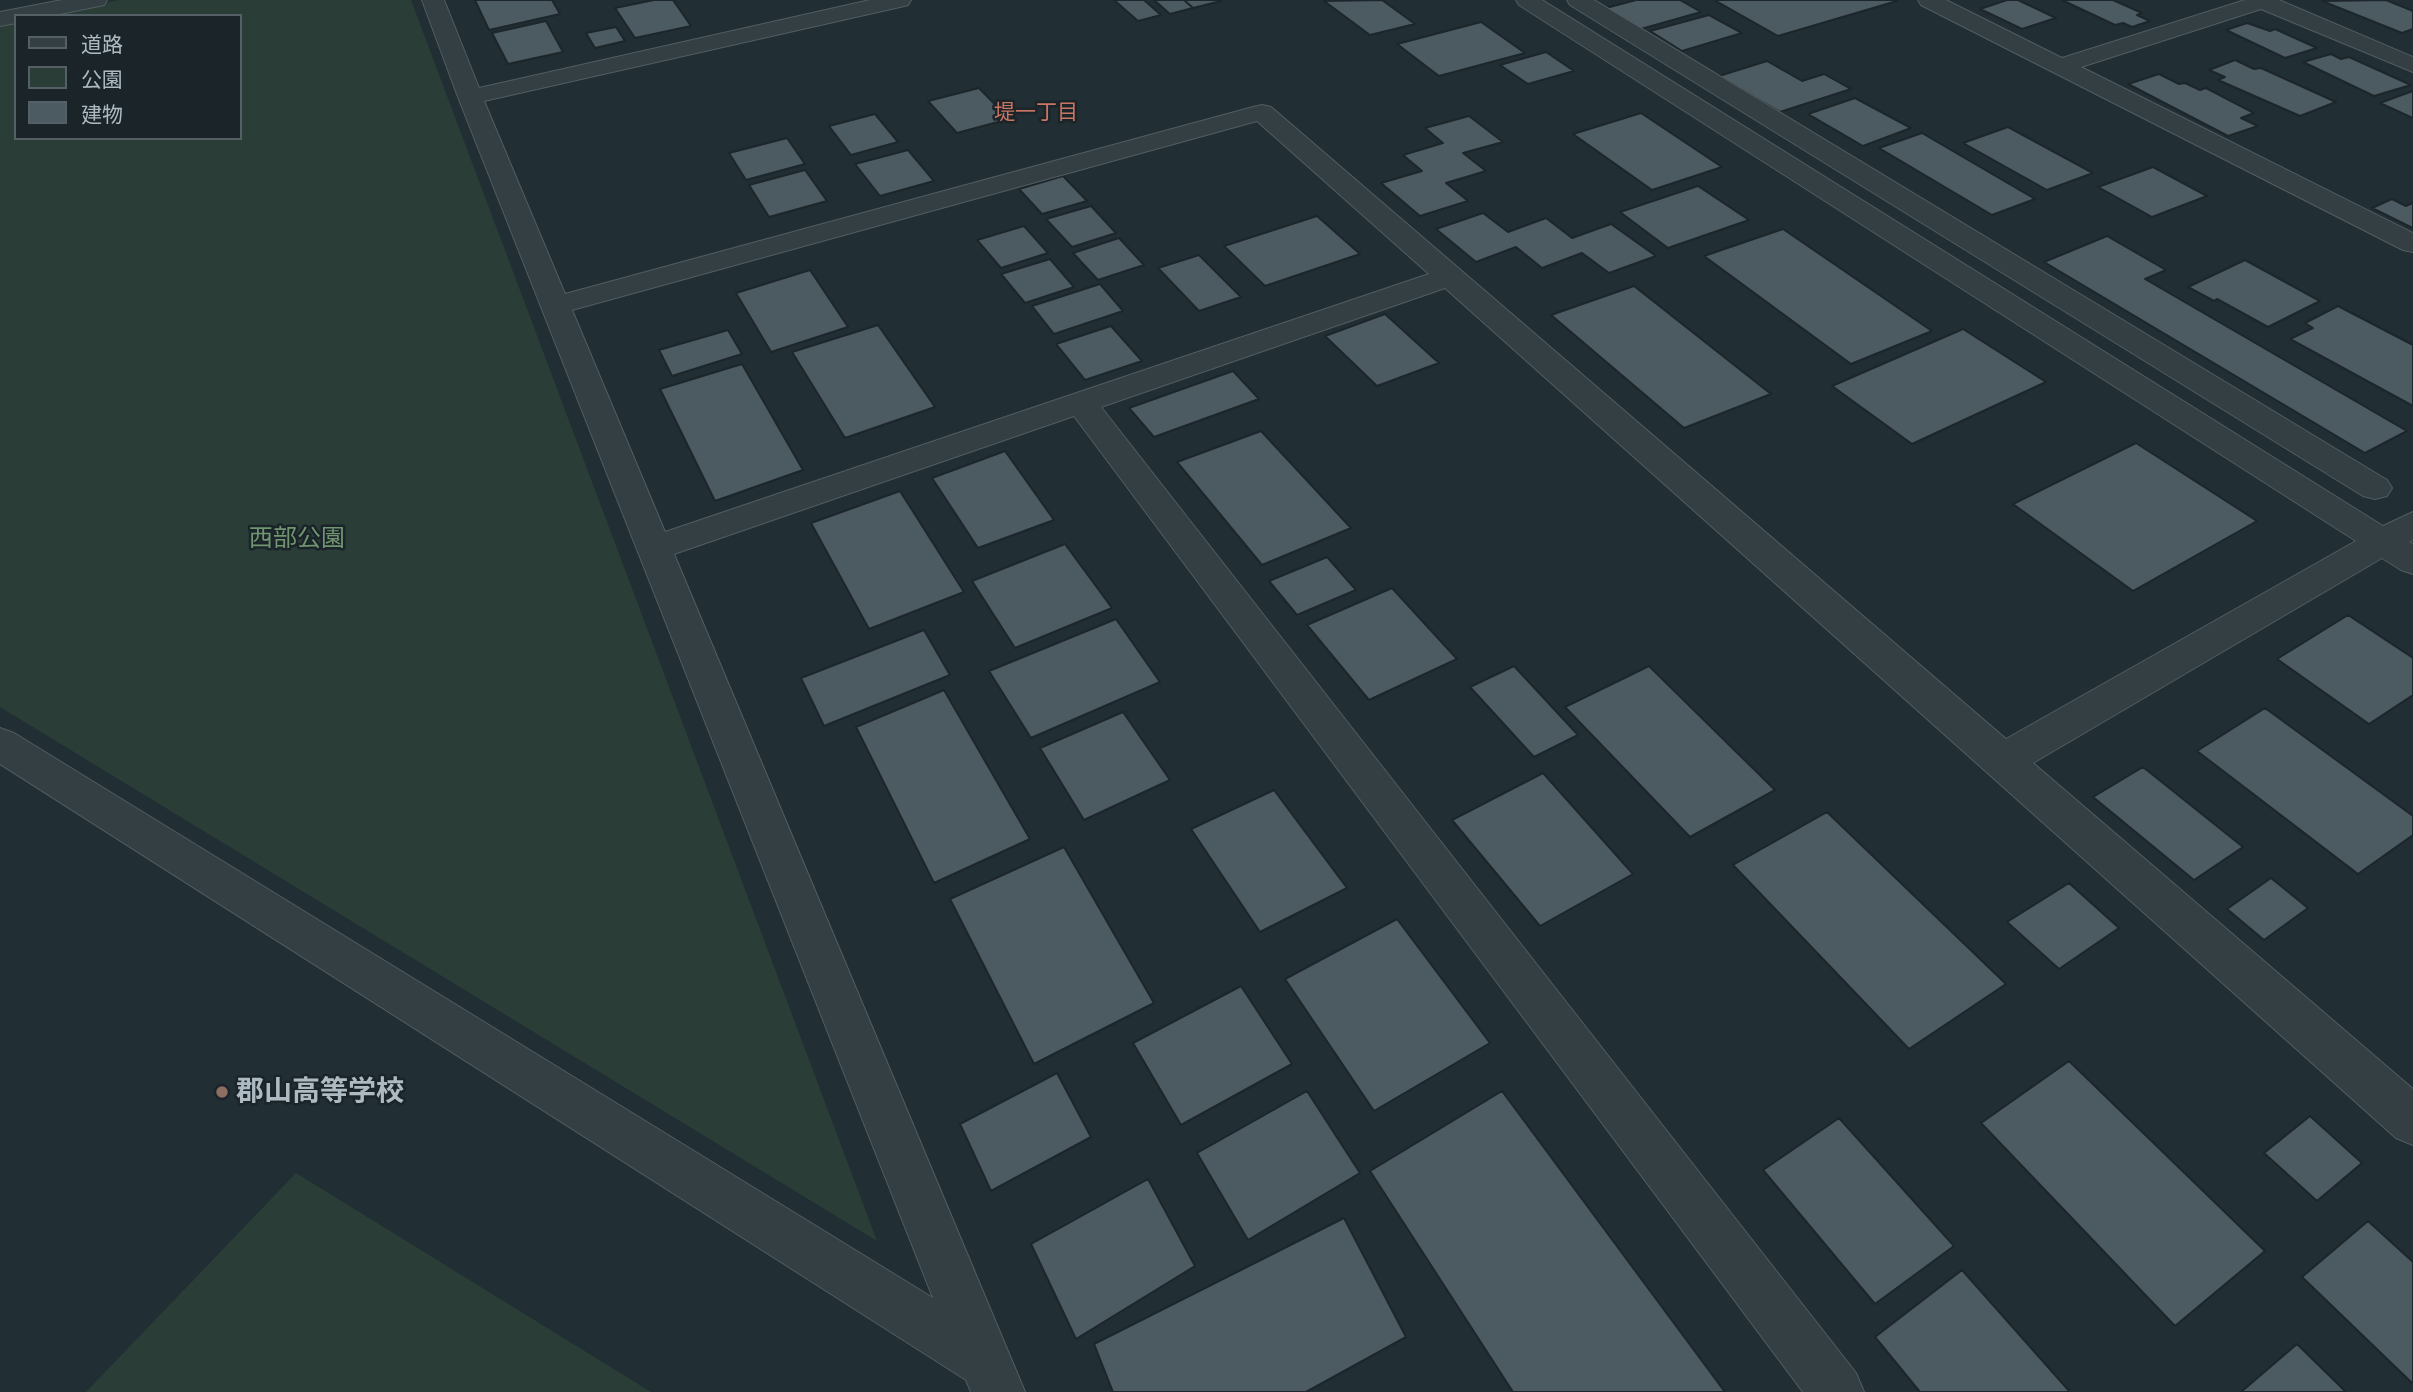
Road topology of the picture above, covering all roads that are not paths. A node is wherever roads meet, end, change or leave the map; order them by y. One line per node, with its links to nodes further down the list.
1 (96, 0): 8 (street)
2 (433, 0): 12 (street)
3 (900, 0): 12 (street)
4 (1527, 0): 18 (street)
5 (1578, 0): 17 (street)
6 (1929, 0): 11 (street)
7 (2265, 1): 10 (street); 11 (street)
8 (50, 4): 9 (street)
9 (17, 14)
10 (2413, 65)
11 (2060, 66): 13 (street)
12 (470, 97): 15 (street)
13 (2413, 244)
14 (1451, 276): 15 (street); 16 (street); 21 (street)
15 (555, 306): 19 (street)
16 (1080, 402): 19 (street); 24 (street)
17 (2375, 488)
18 (2403, 542): 21 (street)
19 (654, 548): 23 (street)
20 (0, 744): 23 (street)
21 (2004, 760): 22 (street)
22 (2413, 1121)
23 (984, 1382)
24 (1837, 1392)

